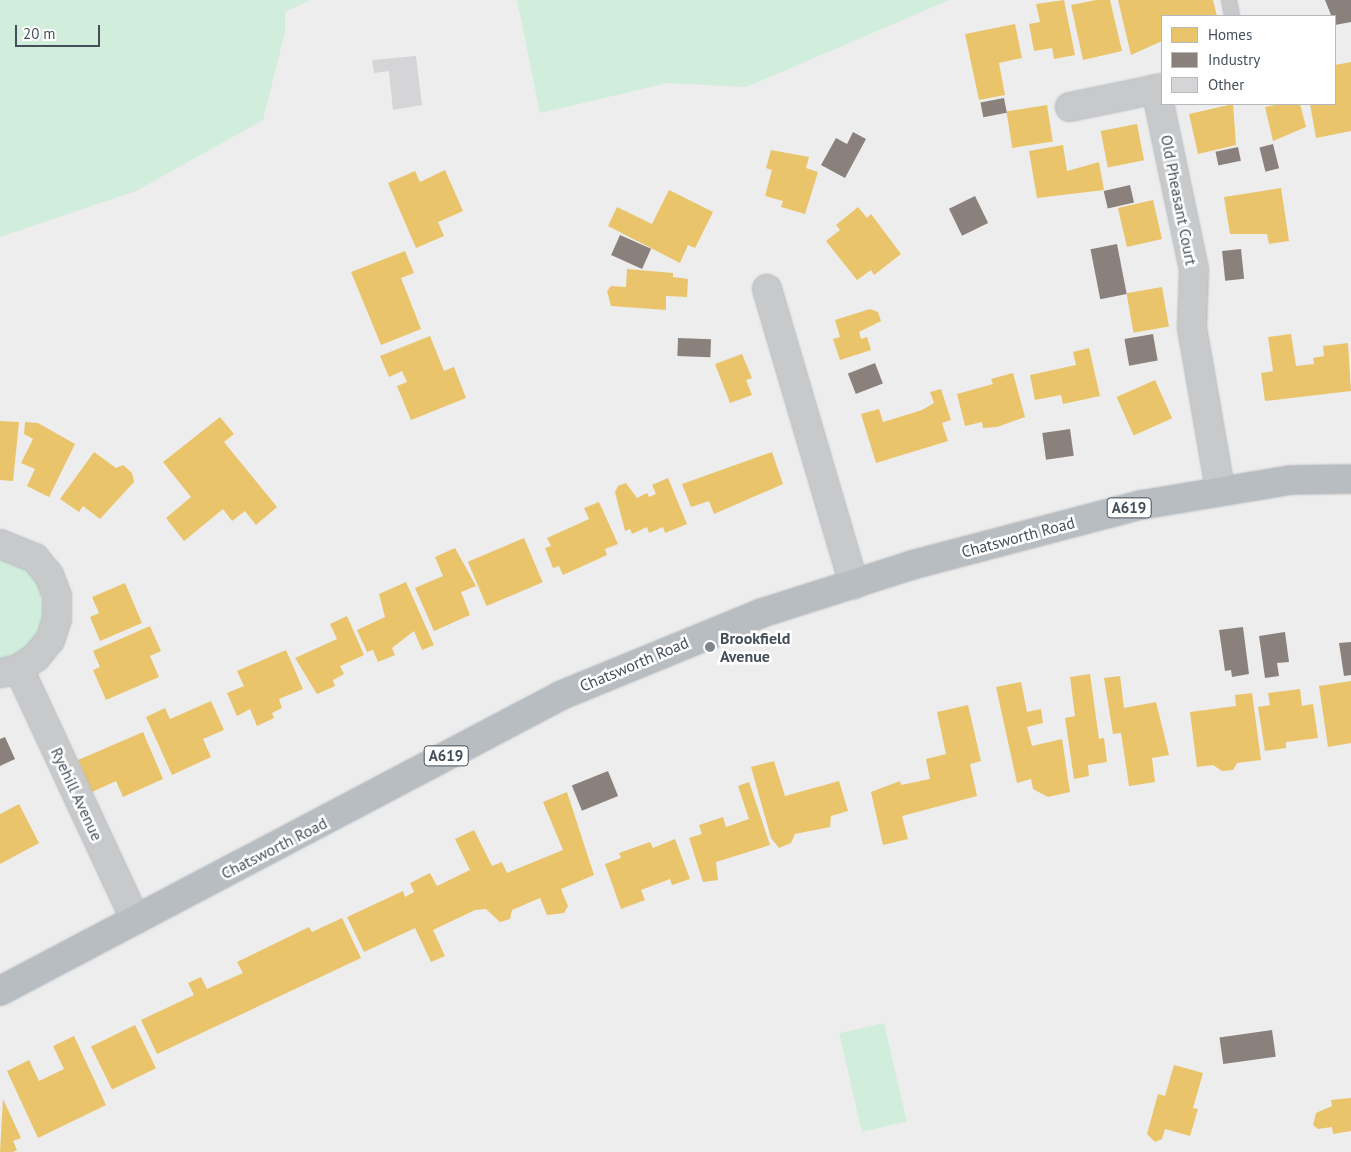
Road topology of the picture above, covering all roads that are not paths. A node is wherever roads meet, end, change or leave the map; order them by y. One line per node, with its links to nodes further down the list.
1 (1229, 0): 2 (lane)
2 (1232, 15)
3 (1159, 88): 5 (street, Old Pheasant Court)
4 (1162, 105): 8 (street, Old Pheasant Court)
5 (1070, 107)
6 (767, 289): 10 (street)
7 (1351, 479): 8 (highway, Chatsworth Road / A619)
8 (1220, 489): 10 (highway, Chatsworth Road / A619)
9 (0, 544): 11 (street, Ryehill Avenue)
10 (854, 584): 12 (highway, Chatsworth Road / A619)
11 (9, 671): 12 (street, Ryehill Avenue)
12 (135, 919): 13 (highway, Chatsworth Road / A619)
13 (0, 991)

